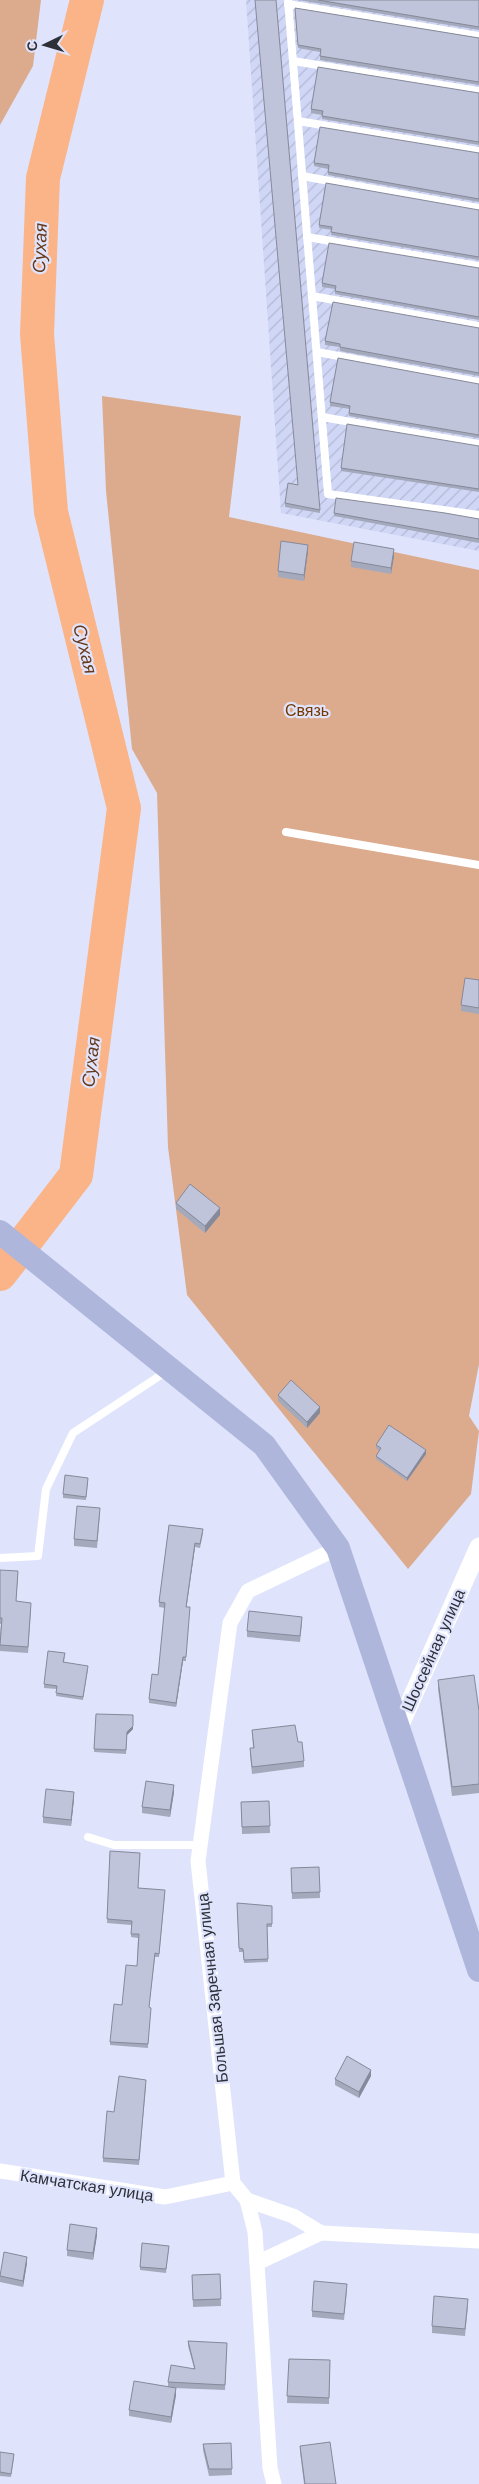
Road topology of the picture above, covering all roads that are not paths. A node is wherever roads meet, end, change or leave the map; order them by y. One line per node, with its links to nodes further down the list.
1 (288, 2): 2 (lane); 3 (lane)
2 (479, 36)
3 (292, 61): 4 (lane); 5 (lane)
4 (479, 91)
5 (298, 121): 6 (lane); 7 (lane)
6 (479, 151)
7 (302, 176): 8 (lane); 9 (lane)
8 (479, 208)
9 (307, 237): 10 (lane); 11 (lane)
10 (479, 266)
11 (312, 296): 12 (lane); 13 (lane)
12 (479, 326)
13 (317, 352): 14 (lane); 15 (lane)
14 (479, 382)
15 (322, 417): 16 (lane); 17 (lane)
16 (479, 444)
17 (479, 515)
18 (286, 832): 19 (lane)
19 (479, 865)
20 (2, 1234): 21 (main road)
21 (170, 1369): 23 (main road); 24 (lane)
22 (479, 1547): 25 (street, Шоссейная улица)
23 (338, 1548): 25 (main road); 27 (street, Большая Заречная улица)
24 (0, 1558)
25 (399, 1727): 28 (main road)
26 (88, 1837): 27 (lane)
27 (200, 1845): 30 (street, Большая Заречная улица)
28 (479, 1970)
29 (0, 2171): 30 (street, Камчатская улица)
30 (233, 2183): 31 (street)
31 (247, 2200): 32 (street); 34 (street)
32 (321, 2233): 33 (street); 34 (street)
33 (479, 2241)
34 (257, 2263): 35 (street)
35 (274, 2484)

